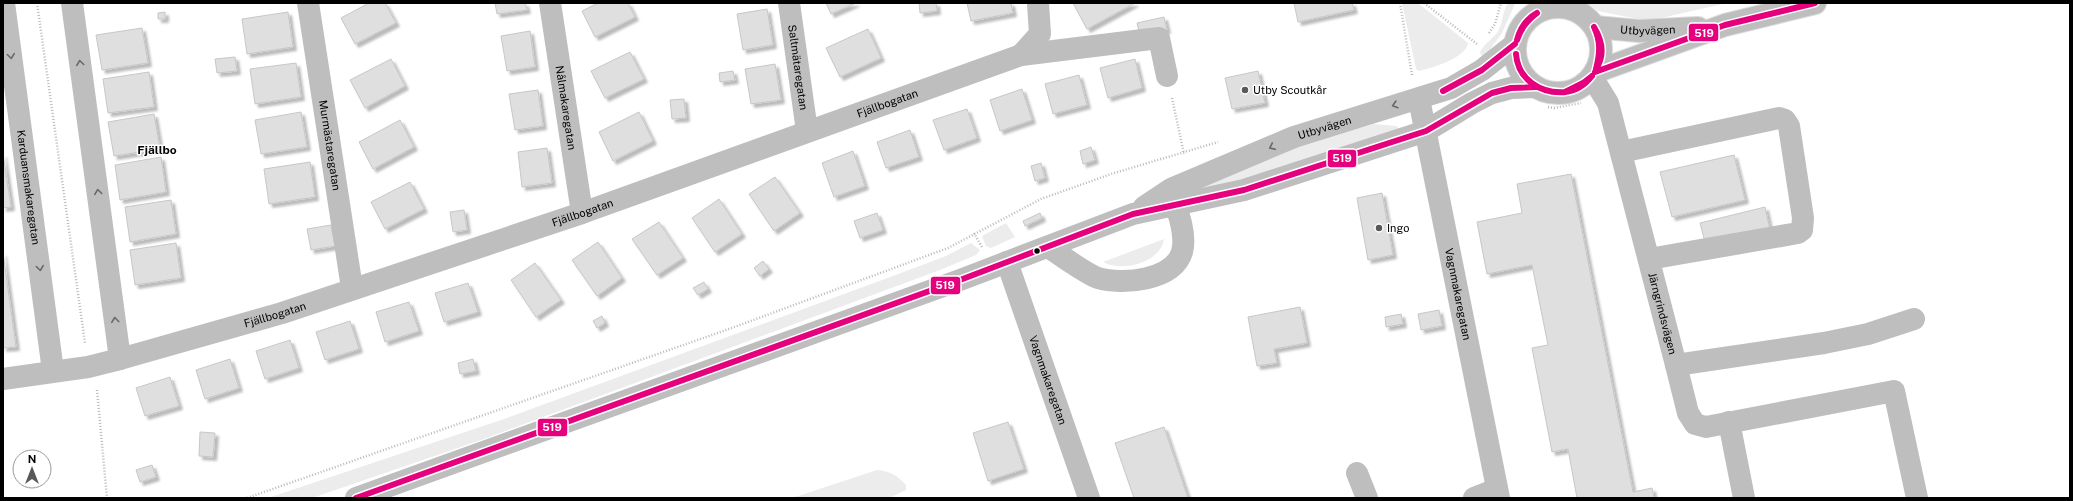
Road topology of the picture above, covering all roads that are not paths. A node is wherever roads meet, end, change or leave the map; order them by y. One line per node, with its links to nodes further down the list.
1 (4, 3): 30 (street, Karduansmakaregatan, one-way to 30)
2 (72, 3): 28 (street, one-way to 2)
3 (308, 3): 26 (street, Murmästaregatan)
4 (550, 3): 22 (street, Nålmakaregatan)
5 (789, 3): 18 (street, Saltmätaregatan)
6 (1038, 3): 13 (street)
7 (1814, 3): 10 (street, Utbyvägen)
8 (1561, 5): 9 (street, Utbyvägen); 11 (street, Utbyvägen)
9 (1531, 9): 12 (street, Utbyvägen)
10 (1725, 25): 11 (street, Utbyvägen); 14 (street, Utbyvägen)
11 (1595, 27): 14 (street)
12 (1515, 44): 16 (street); 17 (street, Utbyvägen)
13 (1021, 55): 15 (street, Fjällbogatan); 18 (street, Fjällbogatan)
14 (1594, 74): 16 (street, Utbyvägen); 20 (street, Järngrindsvägen)
15 (1167, 76)
16 (1536, 87): 19 (street, Utbyvägen)
17 (1416, 89): 19 (street, Vagnmakaregatan); 21 (street, Utbyvägen, one-way to 21)
18 (807, 131): 22 (street, Fjällbogatan)
19 (1426, 131): 21 (street, Utbyvägen); 34 (street, Vagnmakaregatan)
20 (1621, 152): 24 (street, Järngrindsvägen); 24 (street)
21 (1173, 197): 23 (street, Utbyvägen); 23 (street)
22 (582, 213): 26 (street, Fjällbogatan)
23 (1048, 247): 25 (street, Utbyvägen)
24 (1649, 259): 29 (street, Järngrindsvägen)
25 (1007, 262): 35 (street, Utbyvägen); 36 (street, Vagnmakaregatan)
26 (352, 288): 28 (street, Fjällbogatan)
27 (1914, 319): 29 (street, Järngrindsvägen)
28 (120, 359): 30 (street, Fjällbogatan)
29 (1676, 365): 32 (street)
30 (54, 371): 31 (street, Fjällbogatan)
31 (3, 379)
32 (1729, 422): 39 (street); 40 (street)
33 (1357, 473): 37 (street)
34 (1498, 494): 38 (street, Vagnmakaregatan)
35 (356, 498)
36 (1089, 498)
37 (1367, 498)
38 (1474, 498)
39 (1744, 498)
40 (1917, 498)

